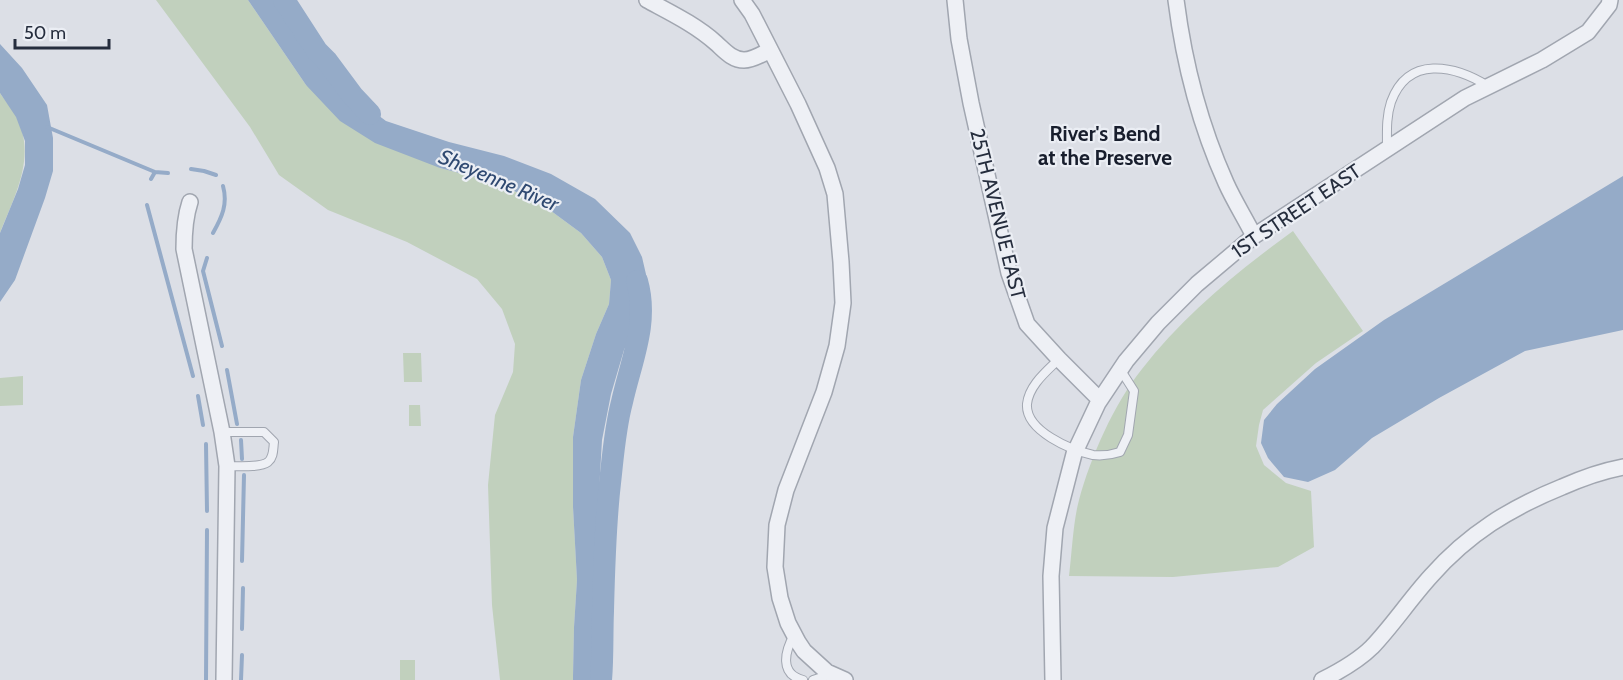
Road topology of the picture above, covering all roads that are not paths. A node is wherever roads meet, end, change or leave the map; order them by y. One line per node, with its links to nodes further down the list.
1 (648, 0): 6 (street)
2 (742, 0): 6 (street)
3 (955, 0): 11 (street, 25TH AVENUE EAST)
4 (1176, 0): 10 (street)
5 (1610, 0): 7 (street, 1ST STREET EAST)
6 (770, 50): 18 (street)
7 (1489, 86): 8 (street, 1ST STREET EAST); 8 (lane)
8 (1387, 149): 10 (street, 1ST STREET EAST)
9 (190, 202): 14 (street)
10 (1254, 236): 12 (street, 1ST STREET EAST)
11 (1059, 359): 13 (street, 25TH AVENUE EAST); 15 (lane)
12 (1120, 369): 13 (street, 1ST STREET EAST); 15 (lane)
13 (1100, 400): 15 (street, 1ST STREET EAST)
14 (222, 432): 16 (street); 16 (lane)
15 (1076, 450): 23 (street, 1ST STREET EAST)
16 (227, 466): 20 (street)
17 (1623, 467): 24 (street)
18 (794, 635): 19 (street); 21 (lane)
19 (838, 677): 22 (lane)
20 (224, 680)
21 (804, 680)
22 (813, 680)
23 (1053, 680)
24 (1322, 680)

